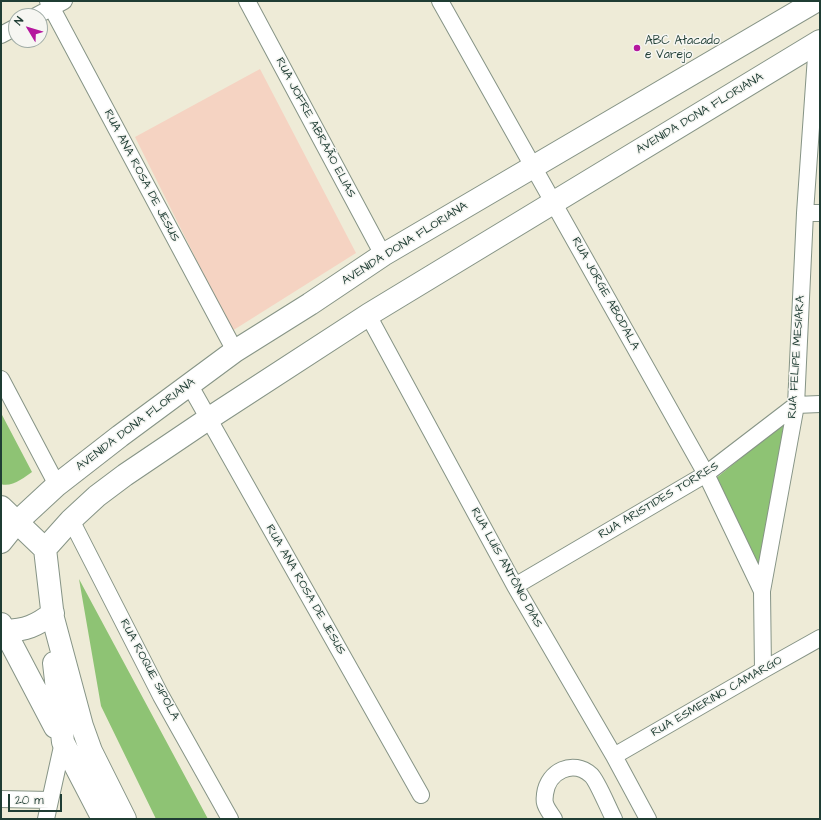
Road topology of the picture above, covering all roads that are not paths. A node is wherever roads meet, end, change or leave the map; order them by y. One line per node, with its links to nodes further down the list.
1 (247, 1): 9 (street, RUA JOFRE ABRAÃO ELIAS)
2 (440, 1): 6 (street, RUA JORGE ABODALA)
3 (816, 1): 6 (main road, AVENIDA DONA FLORIANA)
4 (55, 3): 11 (street, RUA ANA ROSA DE JESUS)
5 (818, 42): 7 (main road, AVENIDA DONA FLORIANA); 8 (street, RUA FELIPE MESIARA)
6 (534, 167): 7 (street, RUA JORGE ABODALA); 9 (main road, AVENIDA DONA FLORIANA)
7 (554, 202): 10 (main road, AVENIDA DONA FLORIANA); 17 (street, RUA JORGE ABODALA)
8 (812, 213): 15 (street, RUA FELIPE MESIARA)
9 (383, 254): 11 (main road, AVENIDA DONA FLORIANA)
10 (368, 315): 16 (main road, AVENIDA DONA FLORIANA); 24 (street, RUA LUÍS ANTÔNIO DIAS)
11 (235, 351): 13 (main road, AVENIDA DONA FLORIANA)
12 (1, 378): 18 (street)
13 (189, 384): 16 (street, RUA ANA ROSA DE JESUS); 18 (main road, AVENIDA DONA FLORIANA)
14 (820, 404): 15 (street)
15 (796, 405): 17 (street, RUA ARISTIDES TORRES); 25 (street, RUA FELIPE MESIARA)
16 (208, 419): 20 (main road, AVENIDA DONA FLORIANA); 32 (street, RUA ANA ROSA DE JESUS)
17 (706, 474): 24 (street, RUA ARISTIDES TORRES); 25 (street, RUA JORGE ABODALA)
18 (58, 485): 21 (main road, AVENIDA DONA FLORIANA)
19 (1, 507): 21 (main road)
20 (71, 520): 23 (main road, AVENIDA DONA FLORIANA); 38 (street, RUA ROQUE SIPOLA)
21 (17, 522): 22 (main road, AVENIDA DONA FLORIANA); 23 (main road)
22 (1, 542)
23 (45, 549): 26 (main road)
24 (515, 586): 31 (street, RUA LUÍS ANTÔNIO DIAS)
25 (762, 591): 29 (street, RUA FELIPE MESIARA)
26 (53, 615): 27 (main road); 30 (main road); 37 (main road)
27 (3, 628): 30 (main road)
28 (820, 638): 29 (street, RUA ESMERINO CAMARGO)
29 (763, 670): 31 (street, RUA ESMERINO CAMARGO)
30 (63, 742): 34 (street); 36 (main road)
31 (614, 756): 41 (street, RUA LUÍS ANTÔNIO DIAS)
32 (421, 795)
33 (1, 799): 34 (street)
34 (50, 800): 35 (street)
35 (46, 819)
36 (103, 819)
37 (125, 819)
38 (230, 819)
39 (554, 819): 40 (street)
40 (614, 819)
41 (648, 819)

